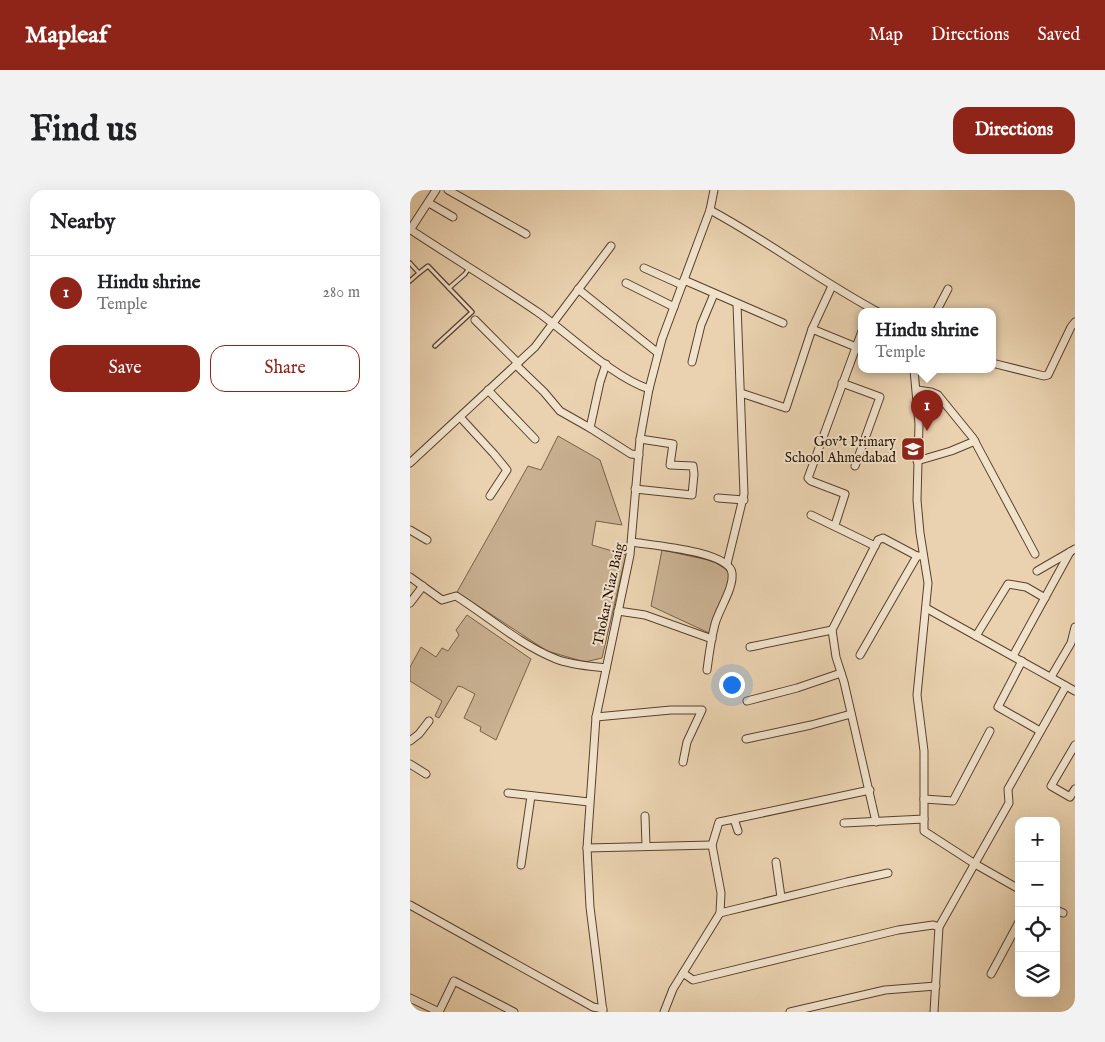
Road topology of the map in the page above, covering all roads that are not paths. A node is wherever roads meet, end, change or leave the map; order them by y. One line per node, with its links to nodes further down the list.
1 (436, 190): 4 (street)
2 (448, 190): 8 (street)
3 (714, 190): 5 (street, Thokar Niaz Baig)
4 (428, 203): 6 (street); 7 (street)
5 (710, 210): 16 (street, Thokar Niaz Baig); 17 (street)
6 (453, 217)
7 (410, 230): 11 (street)
8 (526, 234)
9 (611, 246): 19 (street)
10 (410, 263): 13 (lane)
11 (469, 268): 18 (lane); 28 (street)
12 (644, 268): 16 (street)
13 (420, 273): 14 (lane); 18 (lane)
14 (410, 282)
15 (626, 283): 23 (street)
16 (683, 283): 21 (street); 23 (street, Thokar Niaz Baig)
17 (832, 286): 24 (street); 30 (street)
18 (449, 288): 32 (lane)
19 (578, 289): 28 (street); 34 (street)
20 (948, 289): 25 (street)
21 (714, 294): 22 (street); 35 (street)
22 (737, 304): 29 (street); 44 (street)
23 (674, 307): 34 (street, Thokar Niaz Baig)
24 (867, 308)
25 (938, 308)
26 (475, 320): 36 (street)
27 (1075, 322): 38 (street)
28 (552, 323): 36 (street); 37 (street)
29 (782, 323)
30 (812, 329): 33 (street); 44 (street)
31 (858, 342): 33 (street)
32 (435, 346)
33 (856, 347): 40 (street)
34 (658, 353): 41 (street, Thokar Niaz Baig)
35 (692, 362)
36 (517, 364): 42 (street); 46 (street)
37 (606, 364): 41 (street); 46 (street)
38 (996, 364)
39 (914, 373): 43 (street)
40 (842, 383): 53 (street); 59 (street)
41 (650, 389): 48 (street, Thokar Niaz Baig)
42 (488, 390): 45 (street); 47 (street)
43 (917, 390): 49 (street); 51 (street)
44 (740, 393): 57 (street)
45 (460, 417): 52 (street); 55 (street)
46 (590, 428): 50 (street)
47 (535, 439)
48 (640, 439): 50 (street, Thokar Niaz Baig); 54 (street)
49 (975, 441): 51 (street); 65 (street)
50 (639, 456): 54 (street, Thokar Niaz Baig)
51 (917, 461): 67 (street)
52 (410, 463)
53 (855, 466)
54 (635, 489): 62 (street, Thokar Niaz Baig)
55 (490, 496)
56 (718, 498): 57 (street)
57 (744, 500): 68 (street)
58 (811, 515): 59 (street)
59 (835, 525): 63 (street)
60 (410, 530): 61 (street)
61 (426, 540)
62 (632, 542): 68 (street); 75 (street, Thokar Niaz Baig)
63 (875, 546): 66 (street); 77 (street)
64 (1072, 551): 69 (street); 72 (street)
65 (1035, 554)
66 (917, 556): 67 (street); 81 (street)
67 (925, 557): 74 (street)
68 (726, 564): 79 (street)
69 (1037, 571)
70 (410, 577): 71 (street)
71 (423, 586): 73 (street); 84 (street)
72 (1045, 598): 78 (street); 82 (street)
73 (410, 604)
74 (926, 608): 78 (street); 106 (street)
75 (618, 611): 79 (street); 84 (street, Thokar Niaz Baig)
76 (1075, 627): 87 (street)
77 (832, 630): 80 (street); 86 (street)
78 (976, 636): 82 (street)
79 (712, 639): 85 (street)
80 (750, 647)
81 (860, 655)
82 (1013, 656): 83 (street)
83 (1022, 661): 87 (street); 94 (street)
84 (606, 668): 92 (street, Thokar Niaz Baig)
85 (707, 670)
86 (841, 673): 90 (street); 91 (street)
87 (1051, 677): 88 (street)
88 (1066, 686): 89 (street); 94 (street)
89 (1075, 691)
90 (747, 701)
91 (850, 714): 96 (street); 103 (street)
92 (596, 717): 99 (street); 107 (street, Thokar Niaz Baig)
93 (430, 720): 97 (street)
94 (1040, 730): 118 (street)
95 (990, 731): 106 (street)
96 (746, 739)
97 (410, 741)
98 (1075, 745): 102 (street)
99 (683, 762)
100 (410, 764): 101 (street)
101 (426, 774)
102 (1075, 789)
103 (870, 790): 109 (street); 111 (street)
104 (508, 793): 105 (street)
105 (531, 796): 107 (street); 119 (street)
106 (924, 799): 110 (street)
107 (589, 802): 116 (street, Thokar Niaz Baig)
108 (645, 816): 115 (street)
109 (734, 819): 113 (street); 114 (street)
110 (924, 819): 111 (street); 118 (street)
111 (876, 822): 112 (street)
112 (844, 823)
113 (738, 831)
114 (712, 845): 115 (street); 124 (street)
115 (646, 846): 116 (street)
116 (587, 848): 131 (street, Thokar Niaz Baig)
117 (776, 862): 122 (street)
118 (976, 864): 121 (street); 125 (street)
119 (521, 865)
120 (888, 874): 122 (street)
121 (1015, 887)
122 (782, 897): 124 (street)
123 (410, 905): 131 (street)
124 (720, 913): 127 (street)
125 (939, 927): 127 (street); 129 (street)
126 (1015, 929): 128 (street)
127 (683, 973): 134 (street)
128 (991, 974)
129 (936, 986): 135 (street); 136 (street)
130 (410, 998): 132 (street)
131 (603, 1010)
132 (439, 1012): 133 (street)
133 (514, 1012)
134 (664, 1012)
135 (790, 1012)
136 (934, 1012)

